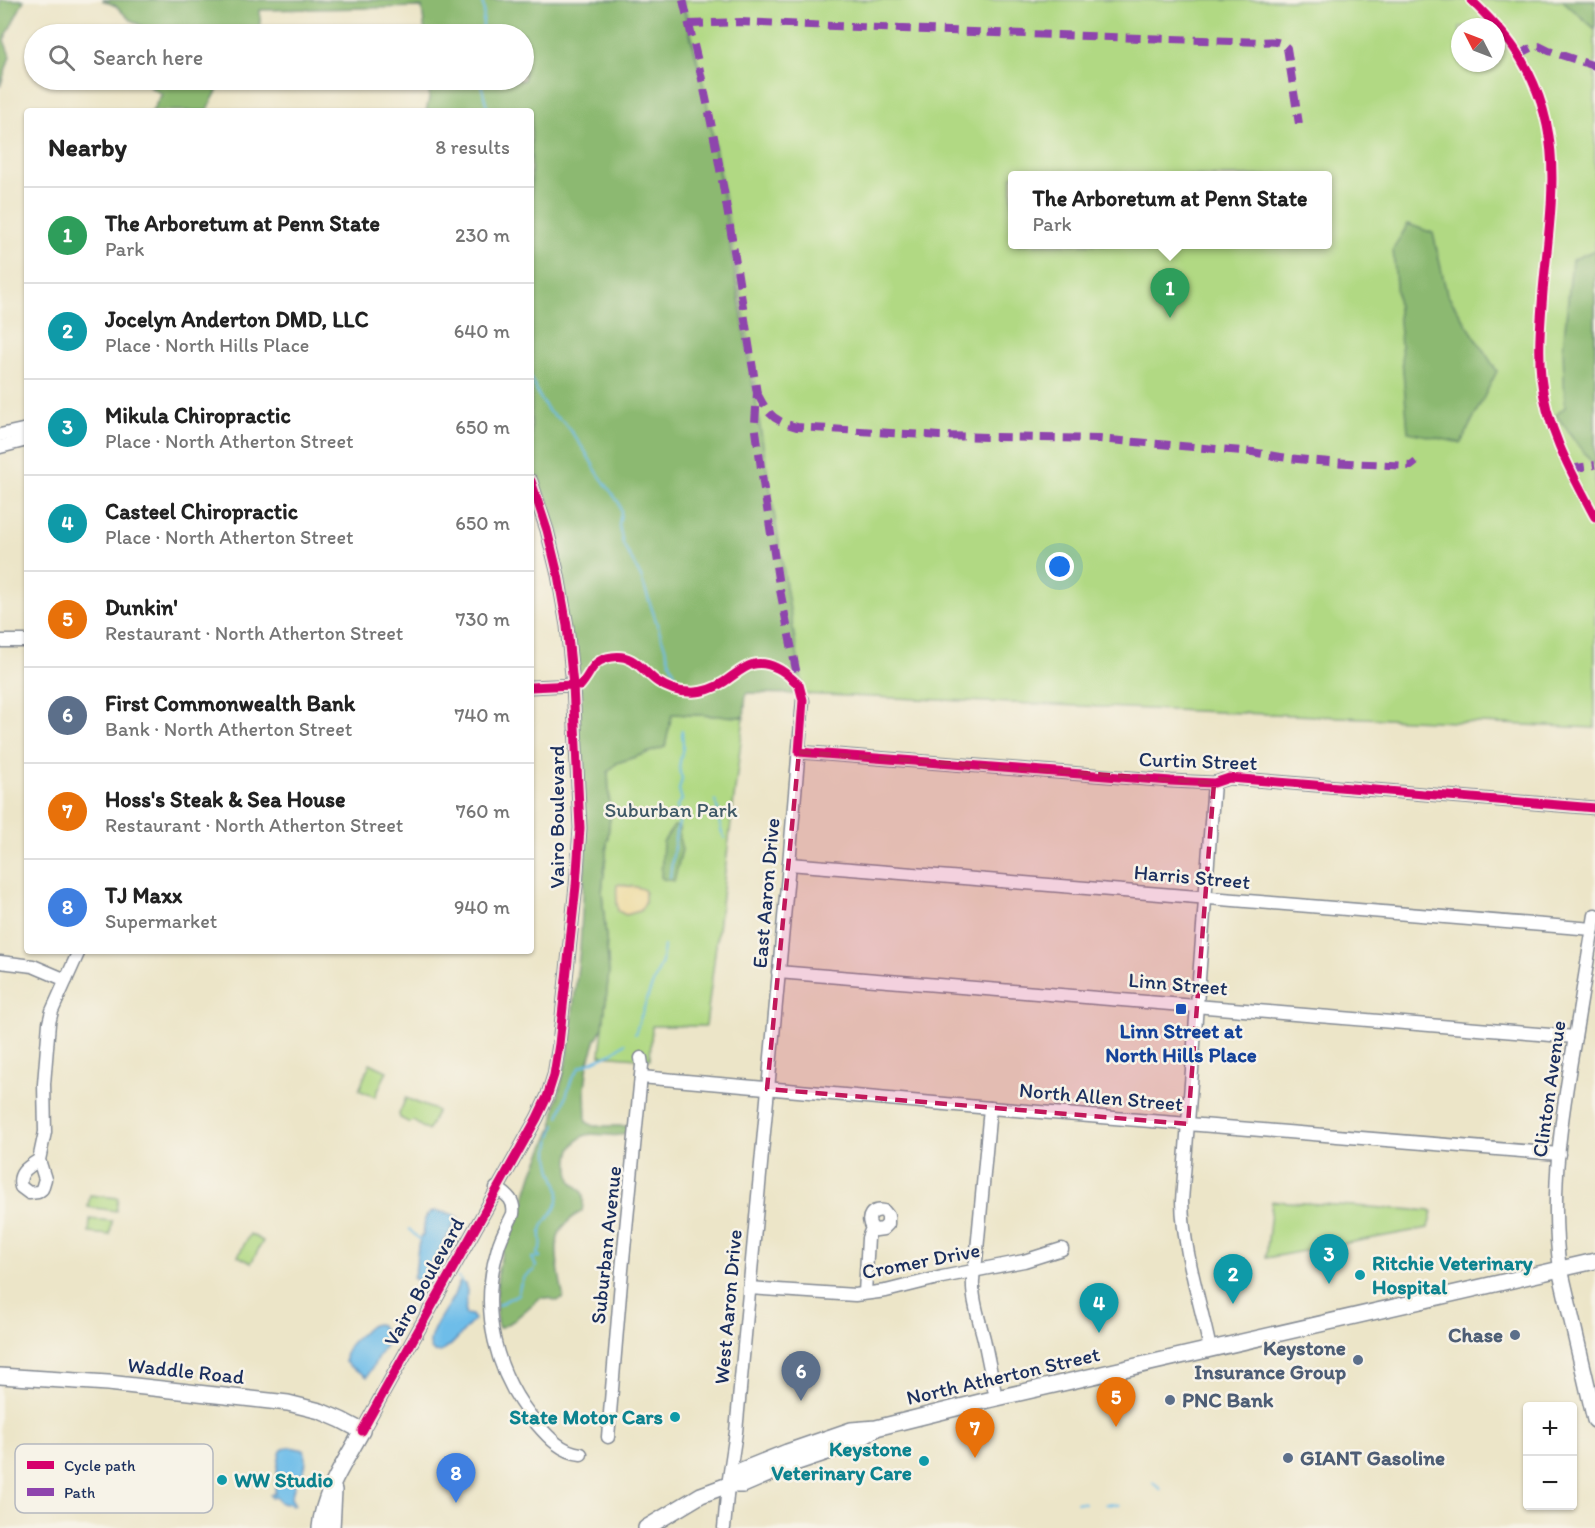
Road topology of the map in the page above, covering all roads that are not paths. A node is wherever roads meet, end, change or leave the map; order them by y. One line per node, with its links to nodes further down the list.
1 (24, 430): 2 (street)
2 (0, 435)
3 (24, 441): 4 (street)
4 (0, 447)
5 (534, 490): 8 (street, Vairo Boulevard)
6 (0, 641): 7 (street)
7 (24, 641)
8 (573, 685): 9 (street); 31 (street, Vairo Boulevard)
9 (534, 687)
10 (803, 700): 11 (street, East Aaron Drive)
11 (799, 752): 12 (street, Curtin Street); 14 (street, East Aaron Drive)
12 (1214, 783): 13 (street, Curtin Street); 15 (street)
13 (1595, 808)
14 (789, 864): 15 (street, Harris Street); 20 (street, East Aaron Drive)
15 (1206, 898): 17 (street, Harris Street); 22 (street)
16 (1595, 915): 17 (street, Clinton Avenue)
17 (1593, 929): 23 (street, Clinton Avenue)
18 (78, 954): 21 (street)
19 (0, 962): 21 (street)
20 (778, 972): 22 (street, Linn Street); 26 (street, East Aaron Drive)
21 (66, 980): 30 (street)
22 (1197, 1005): 23 (street, Linn Street); 28 (street)
23 (1575, 1037): 29 (street, Clinton Avenue)
24 (641, 1058): 25 (street, Suburban Avenue)
25 (641, 1077): 26 (street, North Allen Street); 44 (street, Suburban Avenue)
26 (767, 1089): 27 (street, North Allen Street); 37 (street, West Aaron Drive)
27 (990, 1108): 28 (street, North Allen Street); 36 (street)
28 (1188, 1124): 29 (street, North Allen Street); 39 (street)
29 (1559, 1154): 35 (street, Clinton Avenue)
30 (39, 1160)
31 (496, 1188): 43 (street, Vairo Boulevard); 45 (street)
32 (872, 1228): 38 (street)
33 (1062, 1249): 36 (street, Cromer Drive)
34 (1595, 1261): 35 (main road, North Atherton Street)
35 (1560, 1269): 39 (main road, North Atherton Street); 42 (main road)
36 (973, 1271): 38 (street, Cromer Drive); 41 (street)
37 (749, 1288): 38 (street, Cromer Drive); 47 (street, West Aaron Drive)
38 (865, 1293)
39 (1210, 1349): 41 (main road, North Atherton Street)
40 (0, 1376): 43 (main road, Waddle Road)
41 (996, 1398): 47 (main road, North Atherton Street)
42 (1595, 1420)
43 (362, 1431): 46 (main road, Vairo Boulevard)
44 (608, 1437)
45 (581, 1454)
46 (335, 1481): 48 (main road, Vairo Boulevard); 49 (main road, Vairo Boulevard)
47 (728, 1485): 50 (main road, North Atherton Street); 51 (street, West Aaron Drive)
48 (320, 1528)
49 (332, 1528)
50 (646, 1528)
51 (724, 1528)

